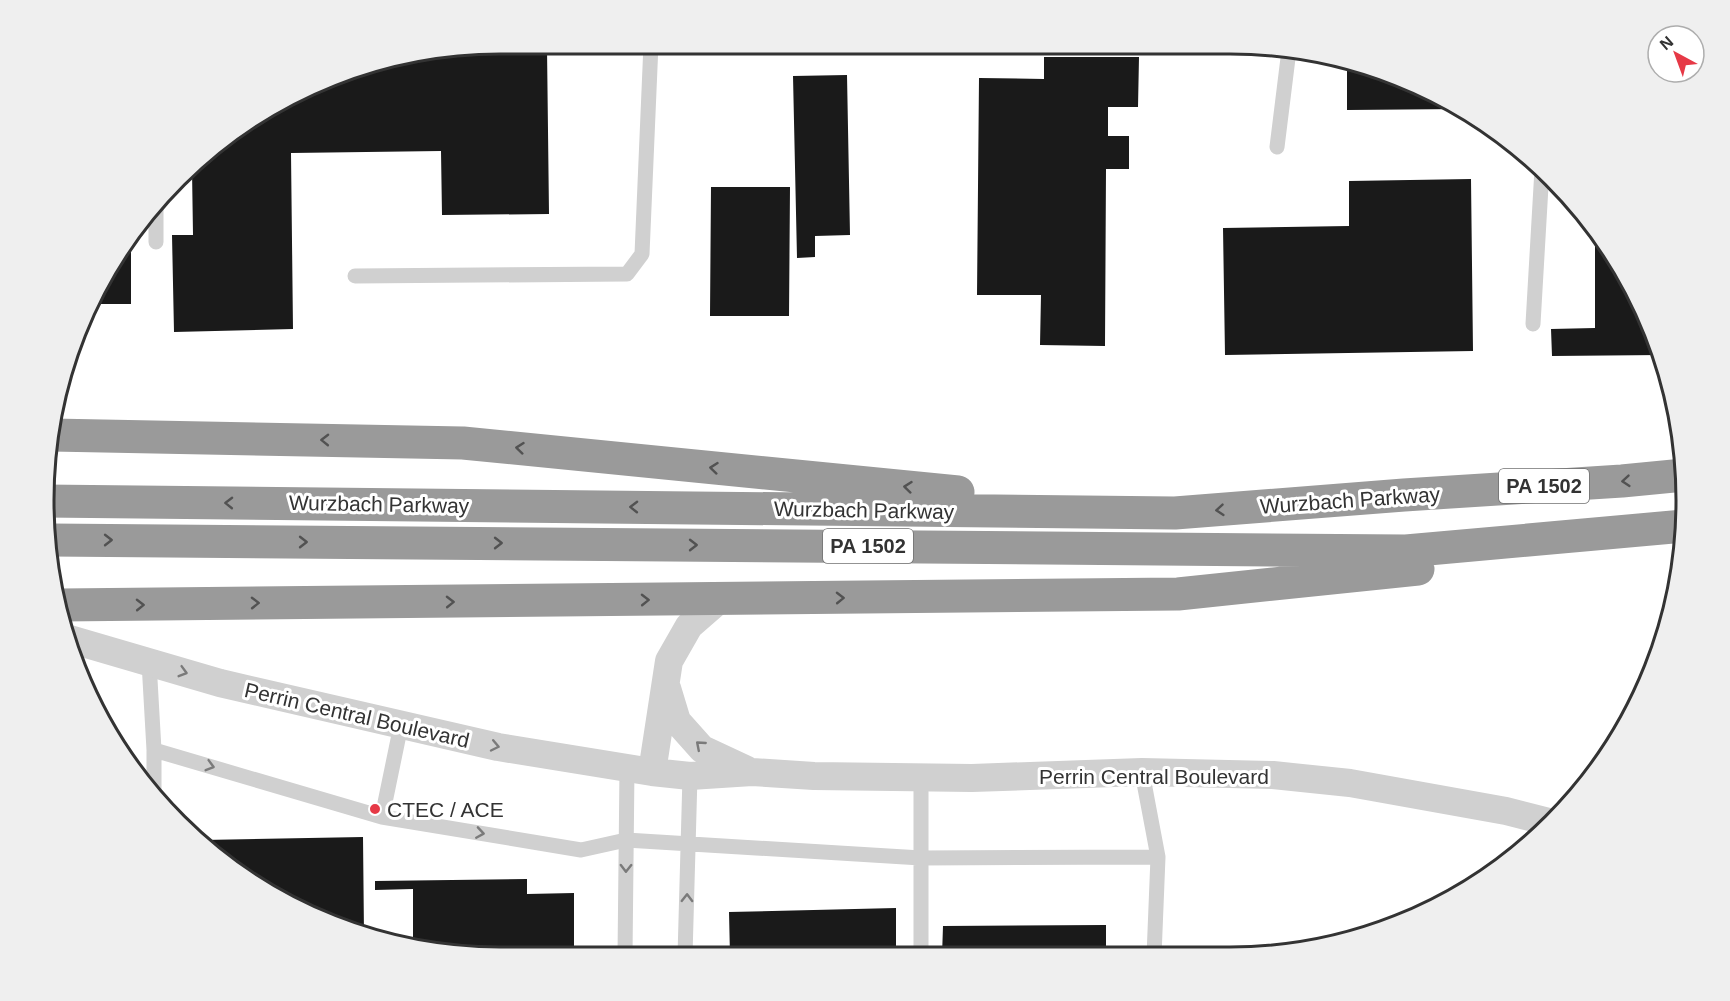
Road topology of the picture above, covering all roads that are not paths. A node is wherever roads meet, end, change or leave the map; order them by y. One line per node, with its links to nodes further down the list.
1 (651, 54): 7 (lane)
2 (1288, 58): 3 (lane)
3 (1277, 147)
4 (1541, 181): 8 (lane)
5 (156, 217): 6 (lane)
6 (156, 242)
7 (355, 276)
8 (1533, 324)
9 (59, 435): 12 (highway, one-way to 9)
10 (1675, 476): 12 (highway, Wurzbach Parkway / PA 1502, one-way to 12)
11 (54, 501): 12 (highway, Wurzbach Parkway / PA 1502, one-way to 11)
12 (1175, 513)
13 (1675, 527): 15 (highway, Wurzbach Parkway / PA 1502, one-way to 13)
14 (1675, 527): 16 (highway, one-way to 14)
15 (56, 540)
16 (720, 599): 17 (highway, one-way to 16); 20 (street, Perrin Central Boulevard)
17 (67, 605)
18 (77, 641): 19 (street, Perrin Central Boulevard)
19 (149, 662): 21 (street, Perrin Central Boulevard, one-way to 21); 22 (lane)
20 (666, 685): 23 (street, Perrin Central Boulevard); 24 (street, Perrin Central Boulevard, one-way to 20)
21 (401, 725): 23 (street, Perrin Central Boulevard, one-way to 23); 29 (lane)
22 (154, 750): 28 (lane); 29 (lane, one-way to 29)
23 (639, 770): 26 (street, Perrin Central Boulevard); 31 (lane)
24 (752, 772): 26 (street, Perrin Central Boulevard); 27 (street, Perrin Central Boulevard)
25 (1142, 772): 27 (street, Perrin Central Boulevard); 30 (street, Perrin Central Boulevard); 33 (lane)
26 (690, 776): 32 (lane)
27 (921, 778): 34 (lane)
28 (154, 782)
29 (382, 817): 31 (lane, one-way to 31)
30 (1541, 820)
31 (626, 840): 32 (lane); 35 (lane, one-way to 35)
32 (688, 843): 34 (lane); 36 (lane, one-way to 32)
33 (1158, 857): 34 (lane); 38 (lane)
34 (921, 858): 37 (lane)
35 (625, 947)
36 (685, 947)
37 (921, 947)
38 (1154, 947)

